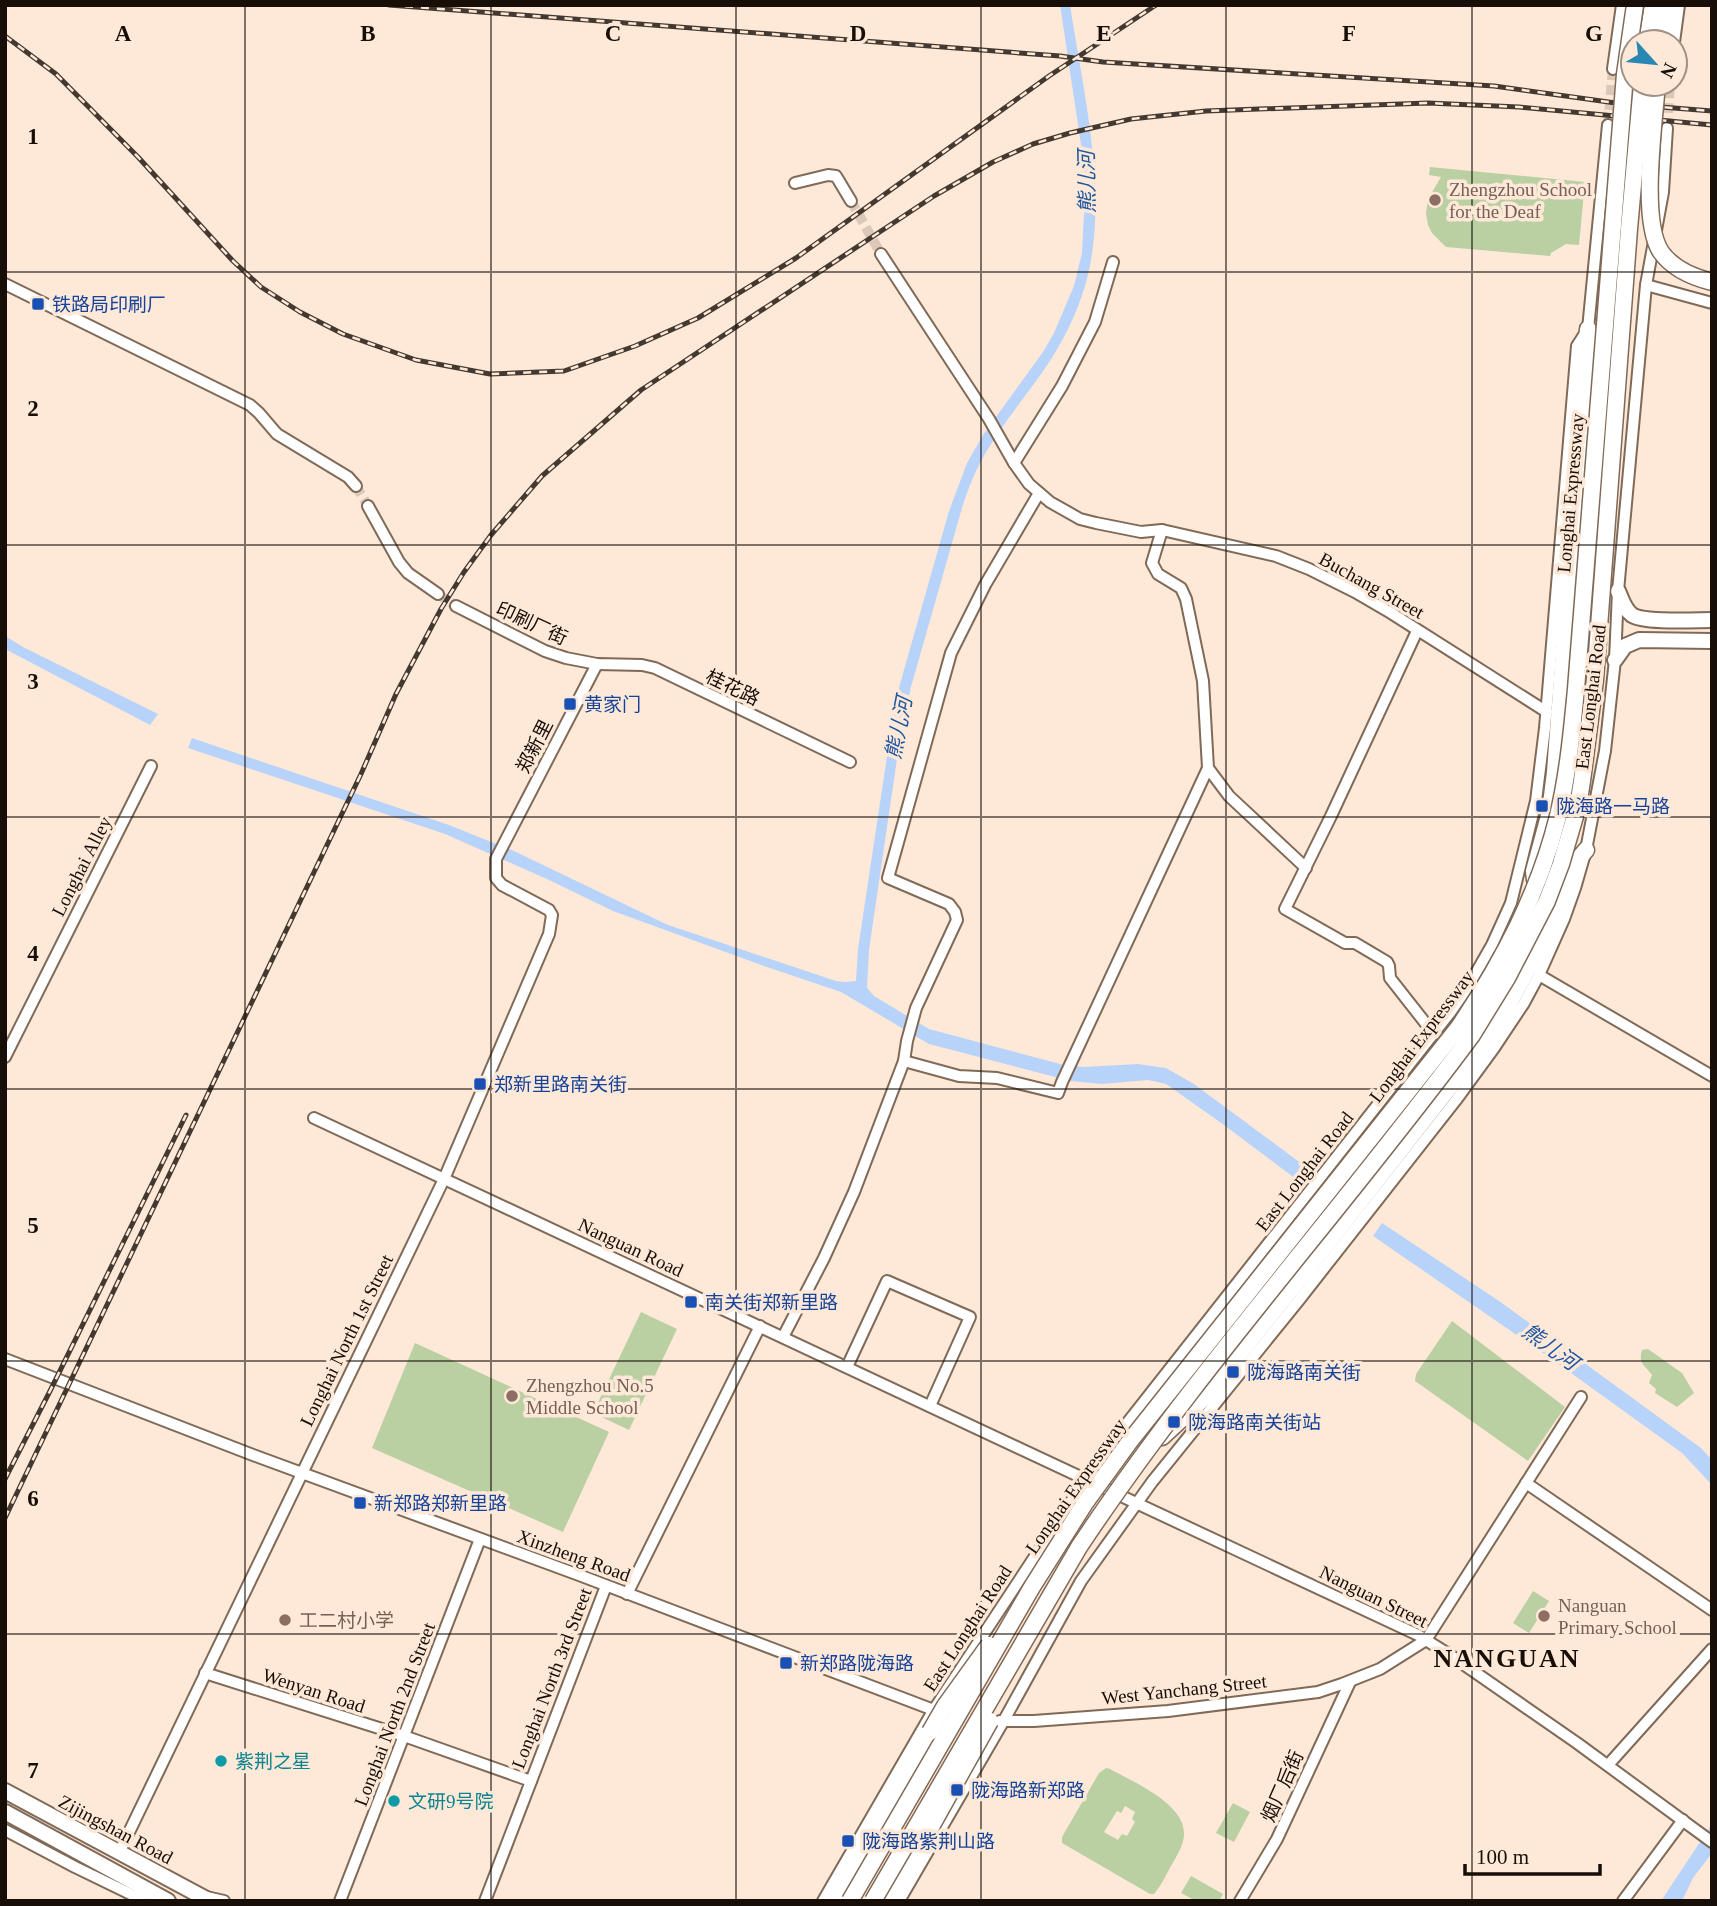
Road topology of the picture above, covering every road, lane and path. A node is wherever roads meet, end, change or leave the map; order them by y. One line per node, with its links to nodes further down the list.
1 (1622, 5): 9 (street)
2 (1635, 5): 43 (highway, Longhai Expressway, bridge)
3 (1653, 5): 6 (highway)
4 (1667, 5): 7 (highway)
5 (1679, 5): 8 (street)
6 (1649, 28)
7 (1664, 28)
8 (1676, 28)
9 (1613, 69)
10 (1642, 98): 57 (highway, Longhai Expressway, bridge)
11 (1656, 98): 18 (highway, bridge)
12 (1608, 125): 22 (street, East Longhai Road)
13 (1667, 128): 20 (street, East Longhai Road)
14 (795, 183): 15 (street)
15 (851, 201)
16 (881, 254): 23 (street, Buchang Street)
17 (1113, 262): 23 (street)
18 (1712, 282)
19 (5, 284): 24 (street)
20 (1646, 285): 21 (street); 28 (street, East Longhai Road)
21 (1712, 303)
22 (1588, 329): 36 (street, East Longhai Road); 43 (highway)
23 (1014, 463): 25 (street, Buchang Street)
24 (356, 486)
25 (1039, 493): 27 (street, Buchang Street); 47 (street)
26 (368, 506): 29 (street)
27 (1162, 530): 32 (street, Buchang Street); 39 (street)
28 (1619, 591): 31 (main road); 34 (street, East Longhai Road)
29 (438, 594)
30 (456, 606): 35 (street, 印刷厂街)
31 (1712, 620)
32 (1418, 631): 36 (street, Buchang Street); 42 (street)
33 (1712, 641): 34 (main road)
34 (1615, 660): 40 (street, East Longhai Road)
35 (597, 664): 37 (street, 桂花路); 41 (street, 郑新里)
36 (1547, 712): 45 (street, East Longhai Road)
37 (850, 762)
38 (151, 766): 46 (street, Longhai Alley)
39 (1208, 768): 42 (street); 47 (street)
40 (1586, 850): 44 (street, East Longhai Road); 57 (highway, bridge)
41 (496, 859): 50 (street, Longhai North 1st Street)
42 (1306, 869): 45 (street)
43 (1536, 886): 64 (highway, Longhai Expressway, bridge)
44 (1539, 975): 48 (street); 61 (street, East Longhai Road)
45 (1434, 1034): 59 (street, East Longhai Road)
46 (5, 1057)
47 (904, 1061): 52 (street)
48 (1712, 1076)
49 (314, 1118): 50 (street, Nanguan Road)
50 (444, 1179): 51 (street, Nanguan Road); 58 (street, Longhai North 1st Street)
51 (760, 1326): 52 (street, Nanguan Road); 65 (street)
52 (783, 1337): 54 (street, Nanguan Road)
53 (5, 1359): 58 (street, Xinzheng Road)
54 (847, 1367): 56 (street, Nanguan Road); 56 (street)
55 (1581, 1397): 60 (street)
56 (930, 1406): 59 (street, Nanguan Road)
57 (1142, 1456): 66 (highway, Longhai Expressway, bridge)
58 (301, 1473): 62 (street, Xinzheng Road); 70 (street, Longhai North 1st Street)
59 (1086, 1479): 61 (street, Nanguan Street); 72 (street, East Longhai Road)
60 (1526, 1483): 67 (street); 68 (street)
61 (1136, 1503): 68 (street, Nanguan Street); 73 (street, East Longhai Road)
62 (480, 1539): 63 (street, Xinzheng Road); 74 (street, Longhai North 2nd Street)
63 (606, 1586): 65 (street, Xinzheng Road); 76 (street, Longhai North 3rd Street)
64 (1032, 1587): 90 (highway, bridge); 91 (highway, Longhai Expressway, bridge)
65 (627, 1594): 72 (street, Xinzheng Road)
66 (1049, 1597): 92 (highway, Longhai Expressway, bridge); 93 (highway, bridge)
67 (1712, 1610)
68 (1426, 1640): 71 (street, West Yanchang Street); 75 (street, Nanguan Street)
69 (1712, 1649): 75 (street)
70 (205, 1674): 74 (street, Wenyan Road); 82 (street, Longhai North 1st Street)
71 (1350, 1682): 73 (street, West Yanchang Street); 95 (street, 烟厂后街)
72 (933, 1711): 73 (street, West Yanchang Street); 89 (street, East Longhai Road)
73 (1003, 1722): 94 (street, East Longhai Road)
74 (404, 1736): 76 (street, Wenyan Road); 87 (street, Longhai North 2nd Street)
75 (1608, 1765): 79 (street, Nanguan Street)
76 (530, 1782): 88 (street, Longhai North 3rd Street)
77 (5, 1791): 82 (main road, Zijingshan Road)
78 (5, 1812): 85 (main road, Zijingshan Road)
79 (1683, 1821): 81 (street, Nanguan Street); 96 (street)
80 (5, 1830): 84 (street)
81 (1712, 1842)
82 (119, 1853): 83 (main road, Zijingshan Road)
83 (204, 1898): 86 (street)
84 (145, 1901)
85 (168, 1901)
86 (223, 1901)
87 (340, 1901)
88 (485, 1901)
89 (823, 1901)
90 (833, 1901)
91 (850, 1901)
92 (873, 1901)
93 (890, 1901)
94 (899, 1901)
95 (1240, 1901)
96 (1623, 1901)

